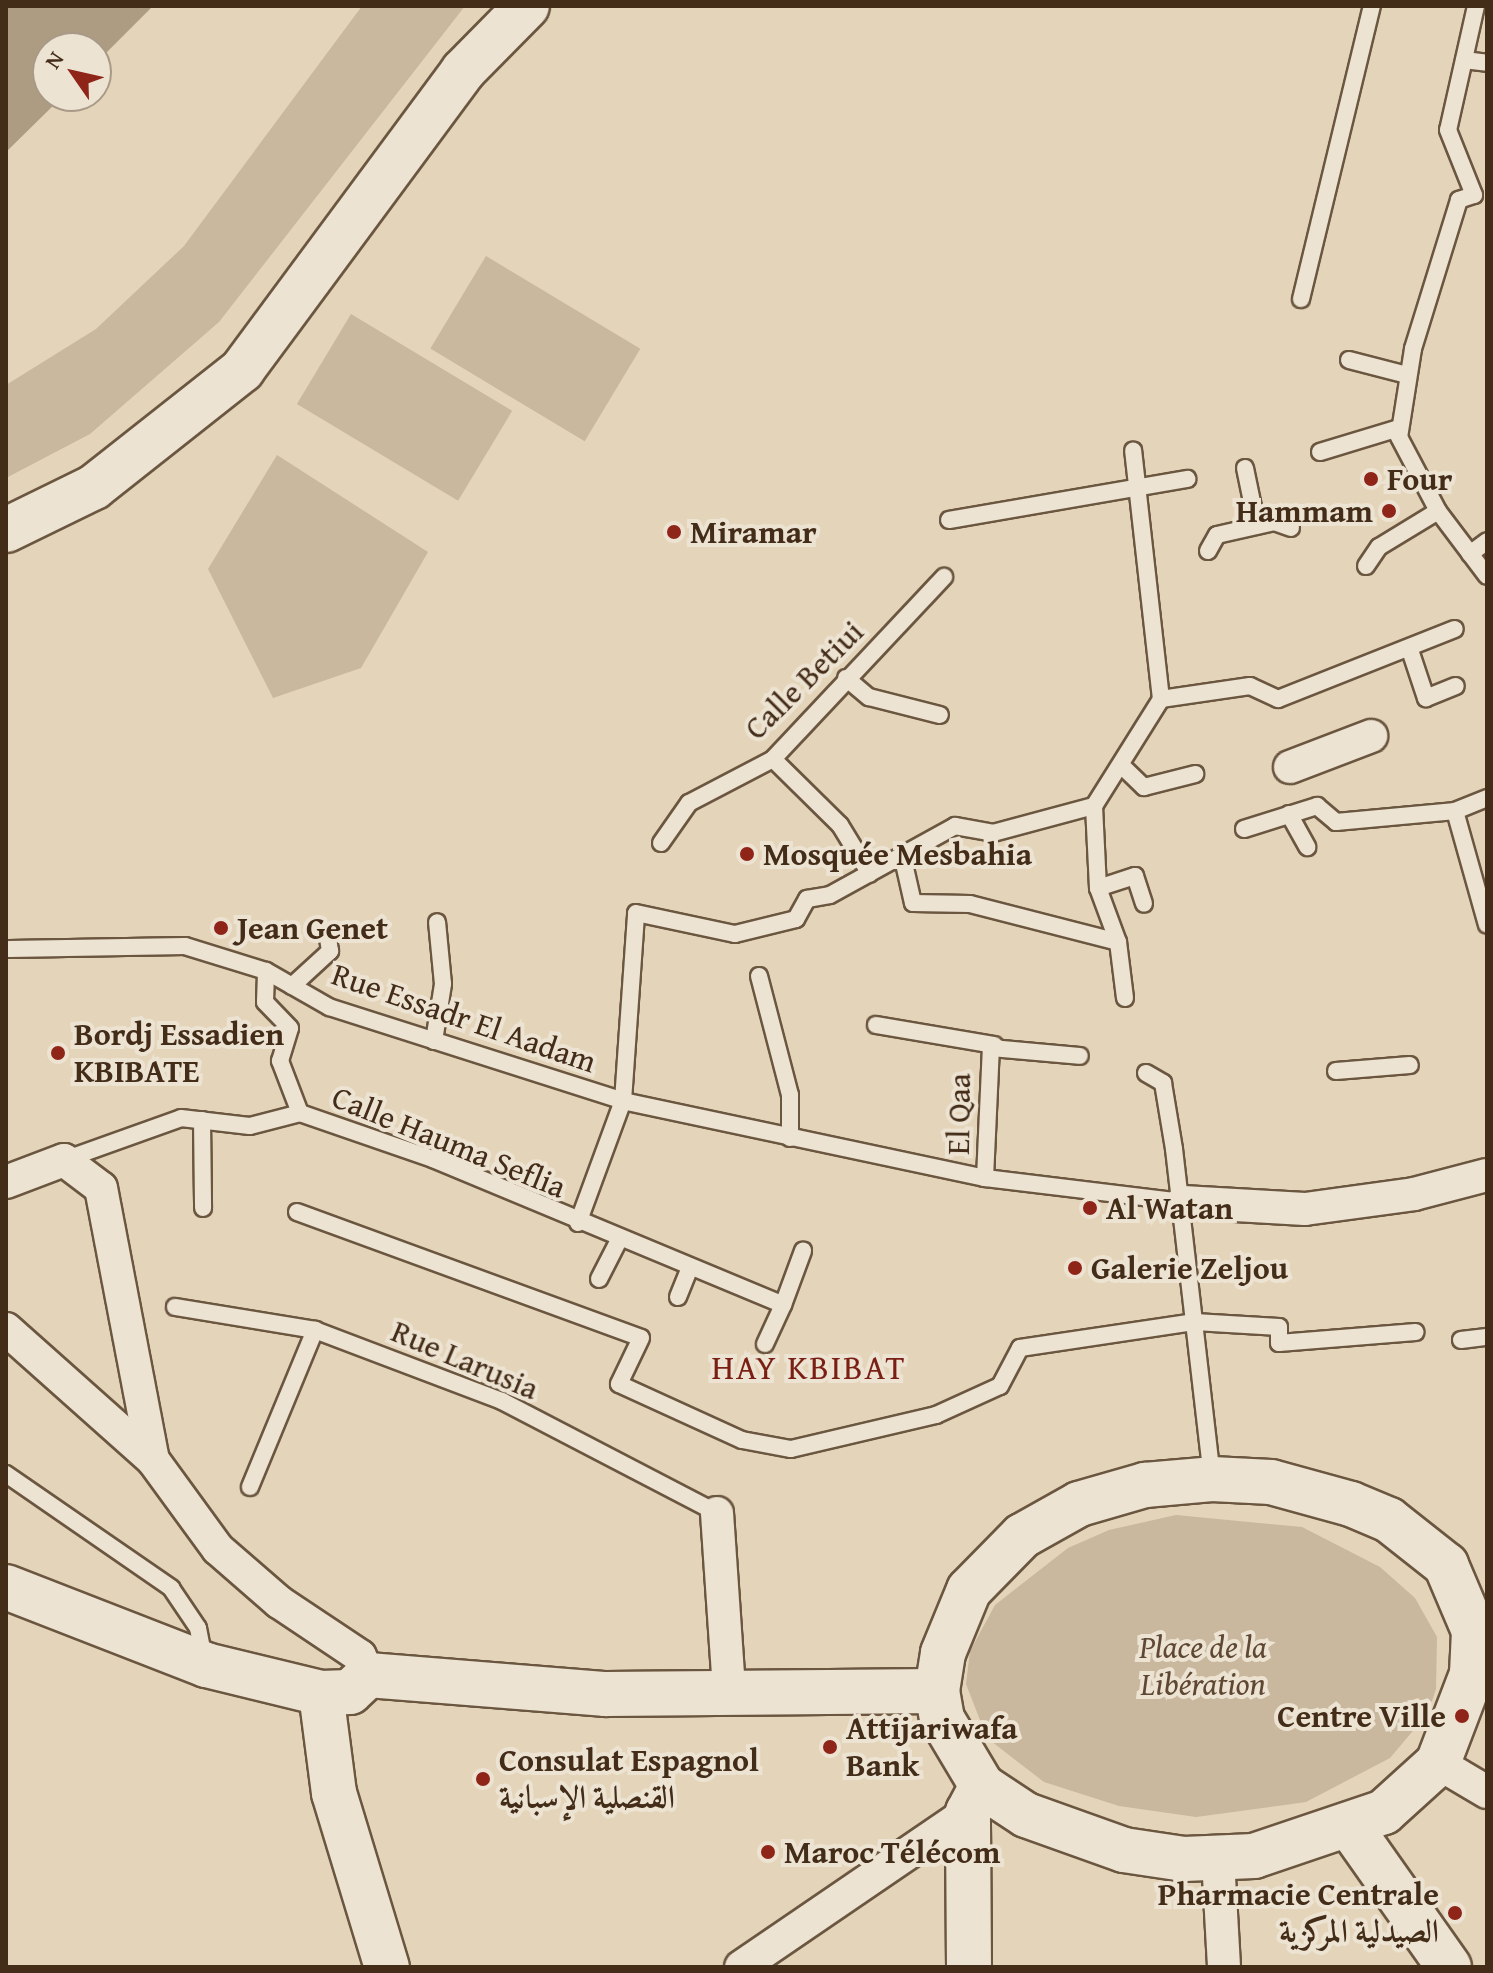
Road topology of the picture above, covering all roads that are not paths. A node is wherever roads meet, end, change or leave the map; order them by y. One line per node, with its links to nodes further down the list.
1 (527, 6): 20 (main road)
2 (1372, 6): 7 (lane)
3 (1476, 6): 4 (lane)
4 (1464, 60): 5 (lane); 6 (lane)
5 (1487, 63)
6 (1480, 196): 9 (lane)
7 (1301, 299)
8 (1349, 360): 9 (lane)
9 (1407, 375): 10 (lane)
10 (1399, 428): 12 (lane); 16 (lane)
11 (1133, 451): 15 (lane)
12 (1320, 452)
13 (1244, 468): 18 (lane)
14 (1187, 479): 15 (lane)
15 (1139, 487): 17 (lane); 31 (lane)
16 (1438, 511): 23 (lane); 24 (lane)
17 (949, 520)
18 (1257, 526): 19 (lane); 22 (lane)
19 (1291, 528)
20 (6, 530)
21 (1487, 541): 23 (lane)
22 (1208, 551)
23 (1470, 554): 25 (lane)
24 (1366, 566)
25 (1487, 576)
26 (944, 577): 29 (lane, Calle Betiui)
27 (1455, 629): 28 (lane)
28 (1410, 650): 30 (lane); 31 (lane)
29 (846, 678): 32 (lane); 34 (lane, Calle Betiui)
30 (1456, 686)
31 (1161, 699): 35 (lane)
32 (940, 715)
33 (1371, 736): 36 (street)
34 (773, 759): 43 (lane, Calle Betiui); 46 (lane)
35 (1121, 765): 37 (lane); 39 (lane)
36 (1290, 767)
37 (1195, 774)
38 (1487, 798): 40 (lane)
39 (1094, 806): 45 (lane); 47 (lane)
40 (1455, 811): 41 (lane); 50 (lane)
41 (1289, 814): 42 (lane); 44 (lane)
42 (1244, 829)
43 (661, 843)
44 (1307, 847)
45 (903, 859): 46 (lane); 52 (lane)
46 (870, 874): 65 (lane)
47 (1098, 888): 48 (lane); 52 (lane)
48 (1144, 904)
49 (437, 922): 59 (lane)
50 (1487, 925)
51 (327, 933): 56 (lane)
52 (1118, 942): 57 (lane)
53 (9, 949): 54 (lane, Rue Essadr El Aadam)
54 (266, 971): 56 (lane, Rue Essadr El Aadam); 66 (lane)
55 (759, 976): 68 (lane)
56 (292, 986): 59 (lane, Rue Essadr El Aadam)
57 (1125, 998)
58 (876, 1025): 60 (lane)
59 (434, 1041): 65 (lane, Rue Essadr El Aadam)
60 (994, 1045): 61 (lane, El Qaa); 71 (lane, El Qaa)
61 (1080, 1056)
62 (1410, 1065): 63 (lane)
63 (1336, 1071)
64 (1146, 1073): 73 (lane)
65 (623, 1101): 68 (lane, Rue Essadr El Aadam); 76 (lane)
66 (300, 1113): 67 (lane); 76 (lane, Calle Hauma Seflia)
67 (202, 1120): 69 (lane); 74 (lane)
68 (790, 1138): 71 (lane, Rue Essadr El Aadam)
69 (64, 1160): 72 (street); 91 (street)
70 (1487, 1175): 73 (street)
71 (985, 1178): 73 (lane, Rue Essadr El Aadam)
72 (6, 1182)
73 (1183, 1202): 84 (lane)
74 (203, 1208)
75 (297, 1212): 84 (lane)
76 (578, 1223): 77 (lane, Calle Hauma Seflia)
77 (619, 1240): 79 (lane, Calle Hauma Seflia); 80 (lane)
78 (803, 1251): 82 (lane)
79 (690, 1268): 81 (lane); 82 (lane, Calle Hauma Seflia)
80 (599, 1279)
81 (678, 1297)
82 (783, 1305): 90 (lane)
83 (175, 1307): 86 (lane, Rue Larusia)
84 (1195, 1322): 87 (lane); 93 (lane)
85 (6, 1329): 91 (street)
86 (315, 1330): 94 (lane); 95 (lane, Rue Larusia)
87 (1416, 1332)
88 (1487, 1337): 89 (lane)
89 (1461, 1340)
90 (765, 1344)
91 (153, 1460): 99 (street)
92 (6, 1474): 98 (lane)
93 (1212, 1479): 97 (main road); 101 (main road)
94 (250, 1487)
95 (717, 1513): 100 (street)
96 (6, 1587): 98 (main road)
97 (1473, 1595): 103 (main road)
98 (206, 1665): 102 (main road)
99 (368, 1675): 100 (main road); 102 (main road)
100 (729, 1691): 101 (main road)
101 (937, 1691): 106 (main road)
102 (321, 1693): 109 (main road)
103 (1474, 1711): 104 (main road)
104 (1438, 1763): 105 (street); 107 (main road)
105 (1487, 1792)
106 (975, 1799): 108 (main road); 110 (street); 111 (main road)
107 (1351, 1828): 108 (main road); 113 (main road)
108 (1218, 1859): 112 (street)
109 (387, 1967)
110 (741, 1967)
111 (969, 1967)
112 (1224, 1967)
113 (1449, 1967)

